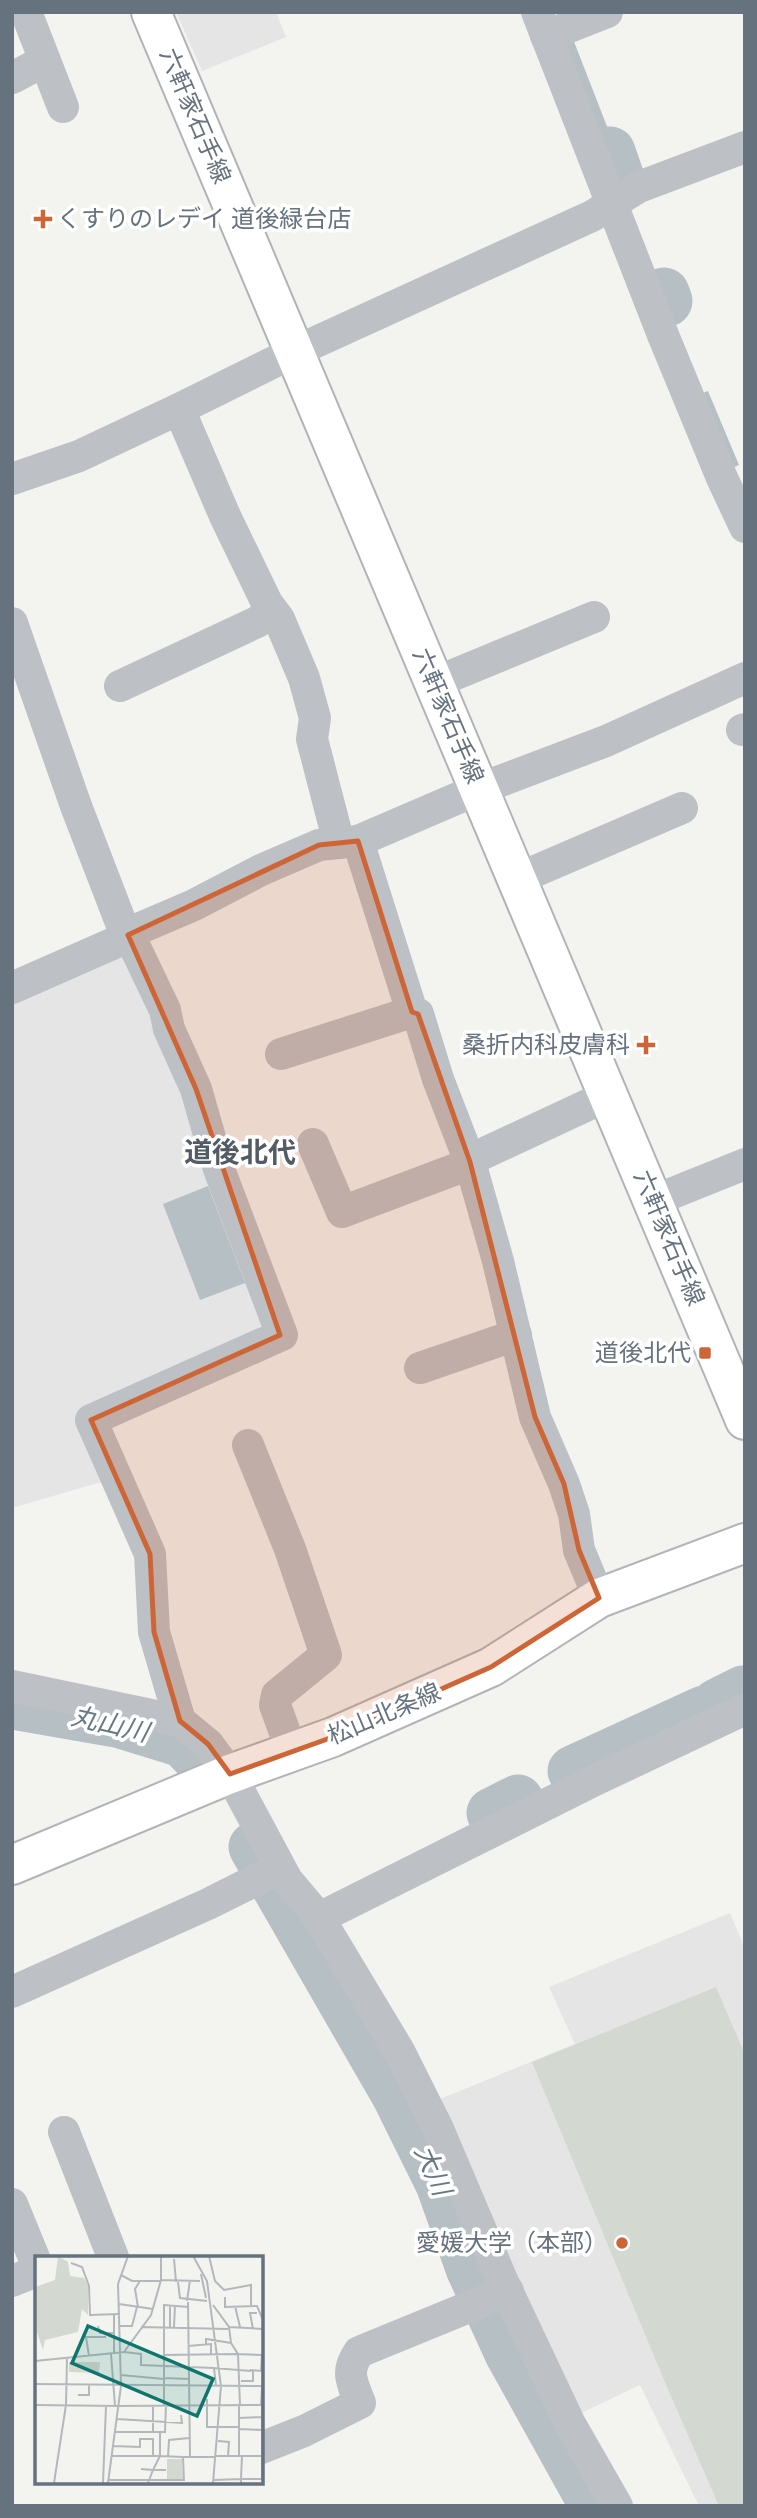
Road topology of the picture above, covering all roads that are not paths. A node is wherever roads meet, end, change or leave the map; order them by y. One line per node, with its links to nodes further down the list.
1 (151, 12): 10 (main road, 六軒家石手線)
2 (607, 12): 4 (street)
3 (22, 20): 5 (street)
4 (542, 24): 9 (street)
5 (44, 61): 6 (street); 7 (street)
6 (12, 78)
7 (63, 107)
8 (745, 147): 9 (street)
9 (612, 202): 10 (street); 13 (street)
10 (294, 352): 11 (street); 18 (main road, 六軒家石手線)
11 (179, 410): 12 (street); 14 (street)
12 (12, 479)
13 (745, 527)
14 (272, 611): 19 (street); 22 (street)
15 (594, 617): 18 (street)
16 (12, 622): 24 (street)
17 (745, 678): 20 (street)
18 (434, 683): 20 (main road, 六軒家石手線)
19 (120, 686)
20 (479, 789): 22 (street); 23 (main road, 六軒家石手線)
21 (682, 808): 23 (street)
22 (349, 842): 24 (street); 26 (street)
23 (517, 879): 28 (main road, 六軒家石手線)
24 (128, 935): 25 (street); 41 (street)
25 (12, 988)
26 (412, 1013): 27 (street); 30 (street)
27 (281, 1054)
28 (608, 1095): 30 (street); 32 (main road, 六軒家石手線)
29 (313, 1143): 30 (street)
30 (470, 1162): 33 (street)
31 (745, 1164): 32 (street)
32 (653, 1201): 35 (main road, 六軒家石手線)
33 (516, 1335): 34 (street); 38 (street)
34 (420, 1368)
35 (745, 1420)
36 (248, 1445): 42 (street)
37 (745, 1543): 38 (main road, 松山北条線)
38 (599, 1598): 42 (main road, 松山北条線)
39 (12, 1686): 41 (street)
40 (745, 1709): 46 (street)
41 (180, 1721): 43 (street)
42 (292, 1752): 43 (main road, 松山北条線)
43 (230, 1774): 44 (main road, 松山北条線); 45 (street)
44 (12, 1865)
45 (273, 1872): 46 (street); 47 (street)
46 (319, 1918): 54 (street)
47 (12, 1992)
48 (64, 2132): 50 (street)
49 (12, 2204): 51 (street)
50 (113, 2256)
51 (35, 2261)
52 (35, 2269): 53 (street)
53 (12, 2281)
54 (507, 2292): 55 (street); 56 (street)
55 (262, 2448)
56 (617, 2506)

